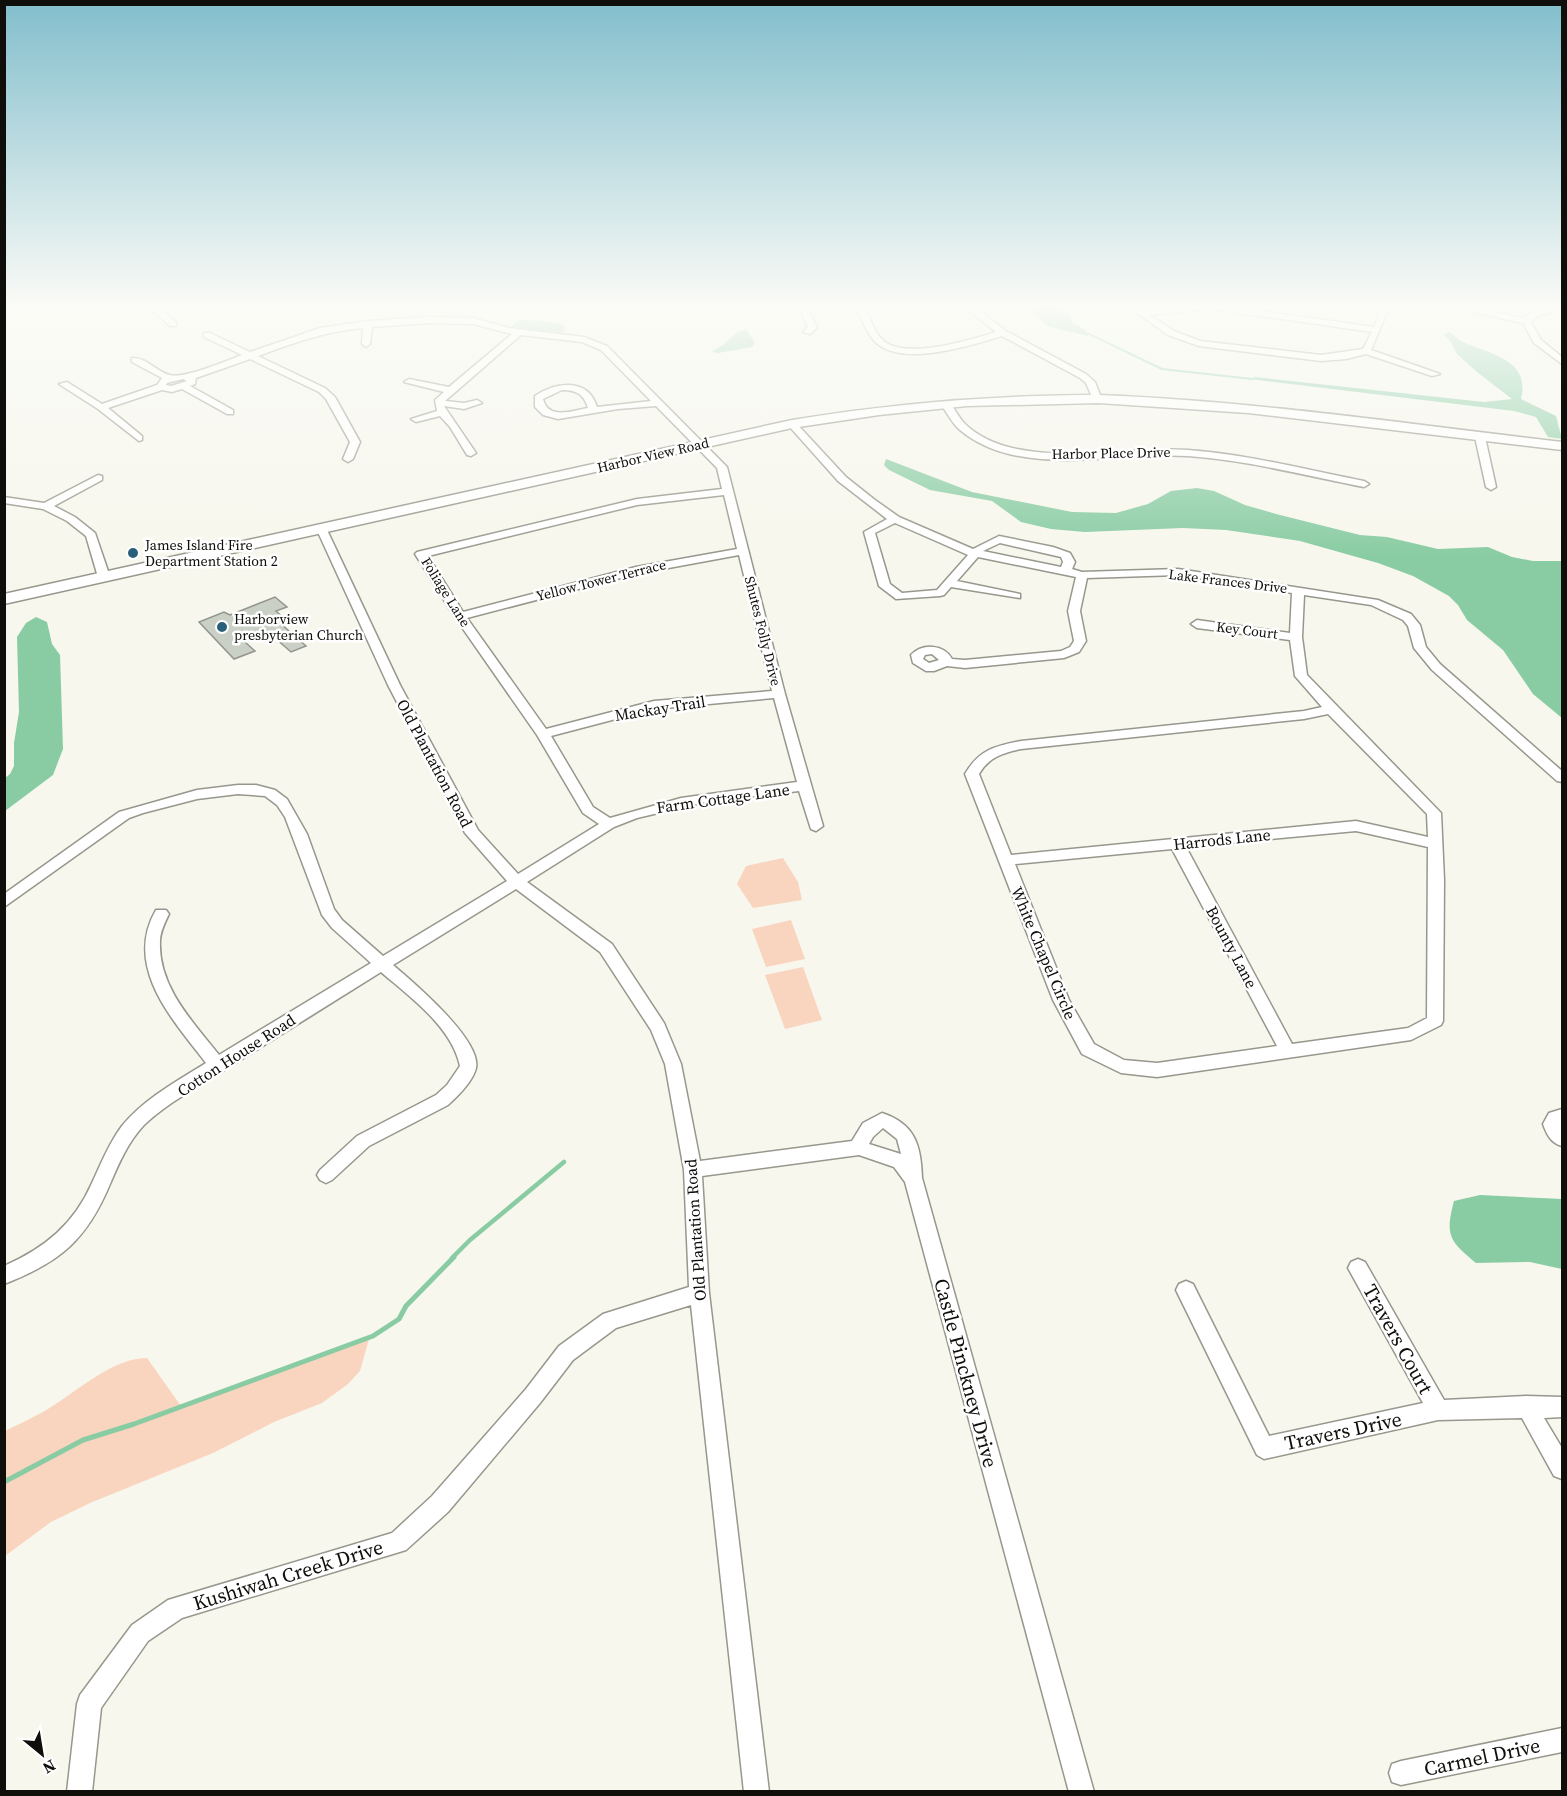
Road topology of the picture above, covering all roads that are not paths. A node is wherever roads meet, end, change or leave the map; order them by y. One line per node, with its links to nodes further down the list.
1 (71, 389): 18 (street)
2 (156, 389): 18 (street)
3 (197, 389): 19 (street)
4 (317, 389): 28 (street)
5 (444, 389): 10 (street)
6 (552, 389): 17 (street)
7 (574, 389): 17 (street)
8 (645, 389): 11 (street, Shutes Folly Drive)
9 (1093, 389): 12 (street)
10 (450, 390): 13 (street)
11 (649, 393): 15 (street, Shutes Folly Drive); 17 (street)
12 (1097, 400): 16 (main road, Harbor View Road); 23 (main road, Harbor View Road)
13 (440, 403): 14 (street); 20 (street)
14 (477, 403)
15 (658, 403): 17 (street); 25 (street, Shutes Folly Drive)
16 (946, 404): 22 (main road, Harbor View Road); 30 (street, Harbor Place Drive)
17 (592, 405)
18 (101, 408): 24 (street)
19 (230, 412)
20 (442, 413): 21 (street); 27 (street)
21 (416, 419)
22 (792, 424): 25 (main road, Harbor View Road); 35 (street, Lake Frances Drive)
23 (1480, 437): 26 (main road, Harbor View Road); 31 (street)
24 (139, 438)
25 (699, 445): 32 (street, Shutes Folly Drive); 36 (main road, Harbor View Road)
26 (1563, 446)
27 (471, 453)
28 (348, 459)
29 (98, 478): 34 (street)
30 (1364, 484)
31 (1491, 487)
32 (727, 492): 37 (street, Shutes Folly Drive); 46 (street, Foliage Lane)
33 (4, 500): 34 (street)
34 (46, 507): 41 (street)
35 (895, 519): 38 (street, Lake Frances Drive); 42 (street)
36 (322, 530): 41 (main road, Harbor View Road); 60 (street, Old Plantation Road)
37 (743, 551): 46 (street, Yellow Tower Terrace); 50 (street, Shutes Folly Drive)
38 (974, 553): 39 (street, Lake Frances Drive); 39 (street); 42 (street)
39 (1065, 572): 40 (street, Lake Frances Drive)
40 (1082, 575): 43 (street, Lake Frances Drive); 49 (street)
41 (104, 577): 45 (main road, Harbor View Road)
42 (948, 583): 44 (street)
43 (1298, 590): 48 (street, White Chapel Circle); 53 (street, Lake Frances Drive)
44 (1016, 596)
45 (4, 599)
46 (460, 616): 52 (street, Foliage Lane)
47 (1197, 624): 48 (street, Key Court)
48 (1296, 637): 51 (street, White Chapel Circle)
49 (945, 662)
50 (779, 694): 52 (street, Mackay Trail); 54 (street, Shutes Folly Drive)
51 (1331, 710): 58 (street, White Chapel Circle); 59 (street, White Chapel Circle)
52 (543, 734): 55 (street, Foliage Lane)
53 (1563, 777)
54 (804, 786): 55 (street, Farm Cottage Lane); 56 (street, Shutes Folly Drive)
55 (609, 824): 60 (street, Farm Cottage Lane)
56 (816, 826)
57 (1176, 843): 58 (street, Harrods Lane); 59 (street, Harrods Lane); 64 (street, Bounty Lane)
58 (1436, 844): 64 (street, White Chapel Circle)
59 (1006, 860): 64 (street, White Chapel Circle)
60 (517, 882): 63 (street, Cotton House Road); 69 (street, Old Plantation Road)
61 (4, 902): 63 (street)
62 (161, 914): 65 (street)
63 (383, 963): 65 (street, Cotton House Road); 70 (street)
64 (1288, 1052)
65 (218, 1066): 73 (street, Cotton House Road)
66 (1563, 1116): 67 (street)
67 (1563, 1139)
68 (859, 1148): 69 (street, Castle Pinckney Drive); 71 (street, Castle Pinckney Drive); 71 (street)
69 (693, 1170): 75 (street, Old Plantation Road)
70 (326, 1175)
71 (913, 1179): 84 (street, Castle Pinckney Drive)
72 (1358, 1268): 78 (street, Travers Court)
73 (4, 1275)
74 (1186, 1290): 78 (street, Travers Drive)
75 (699, 1293): 82 (street, Kushiwah Creek Drive); 83 (street, Old Plantation Road)
76 (1526, 1406): 77 (street, Travers Drive); 78 (street, Travers Drive); 79 (street)
77 (1563, 1407)
78 (1438, 1410)
79 (1563, 1468)
80 (1563, 1740): 81 (street, Carmel Drive)
81 (1401, 1773)
82 (79, 1791)
83 (757, 1791)
84 (1082, 1791)

